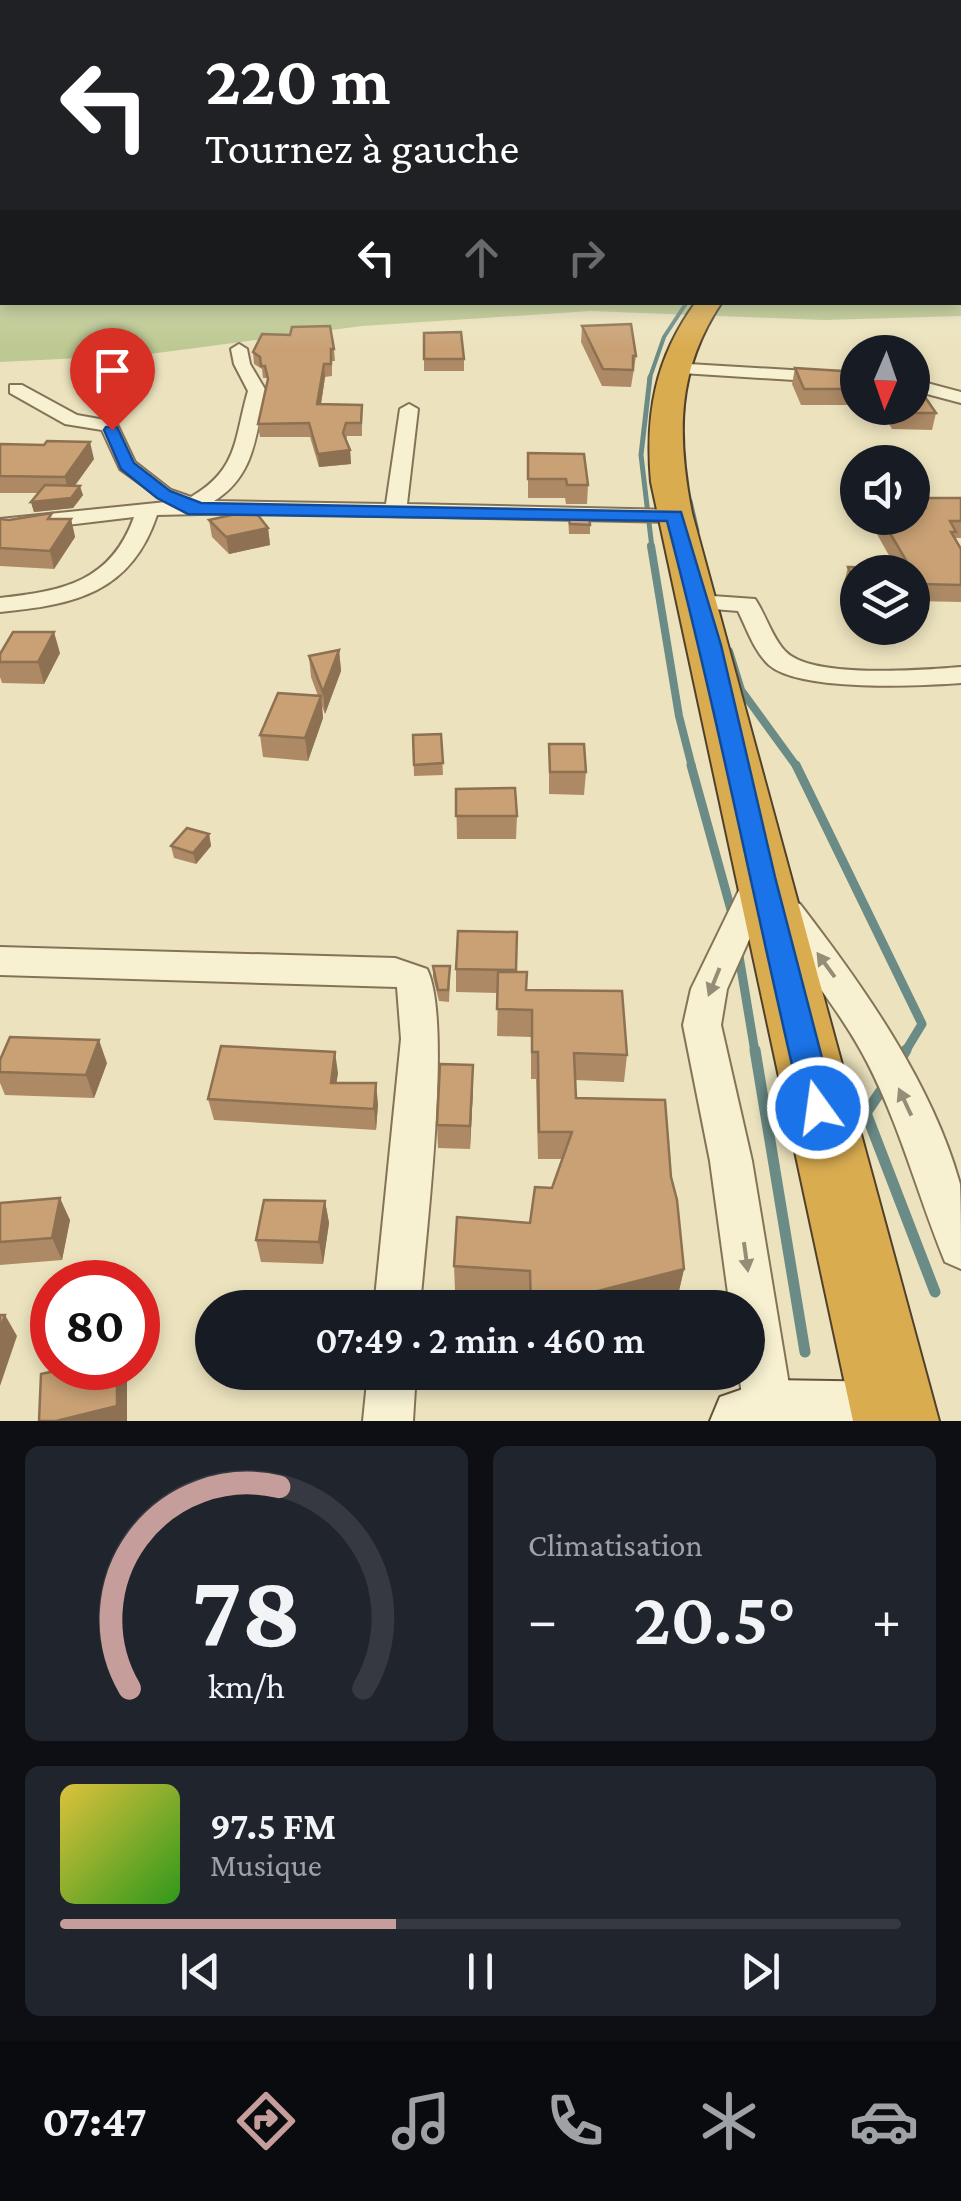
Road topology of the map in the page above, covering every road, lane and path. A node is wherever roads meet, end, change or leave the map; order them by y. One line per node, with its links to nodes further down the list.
1 (708, 305): 3 (highway)
2 (240, 349): 11 (street)
3 (672, 368): 4 (street); 14 (highway)
4 (840, 378)
5 (930, 383): 6 (street)
6 (961, 384)
7 (16, 389): 11 (street)
8 (930, 389): 9 (street)
9 (961, 398)
10 (409, 409): 13 (street)
11 (190, 507): 12 (street); 13 (street)
12 (148, 509): 15 (street); 17 (street)
13 (396, 510): 14 (street)
14 (674, 516): 16 (highway)
15 (0, 526)
16 (698, 602): 18 (street); 19 (highway)
17 (0, 604)
18 (961, 675)
19 (761, 877): 21 (street, one-way to 19); 24 (street, one-way to 24); 25 (highway)
20 (0, 961): 22 (street)
21 (961, 1247)
22 (399, 1290)
23 (391, 1390): 26 (street)
24 (761, 1419): 25 (main road)
25 (895, 1419)
26 (388, 1421)

